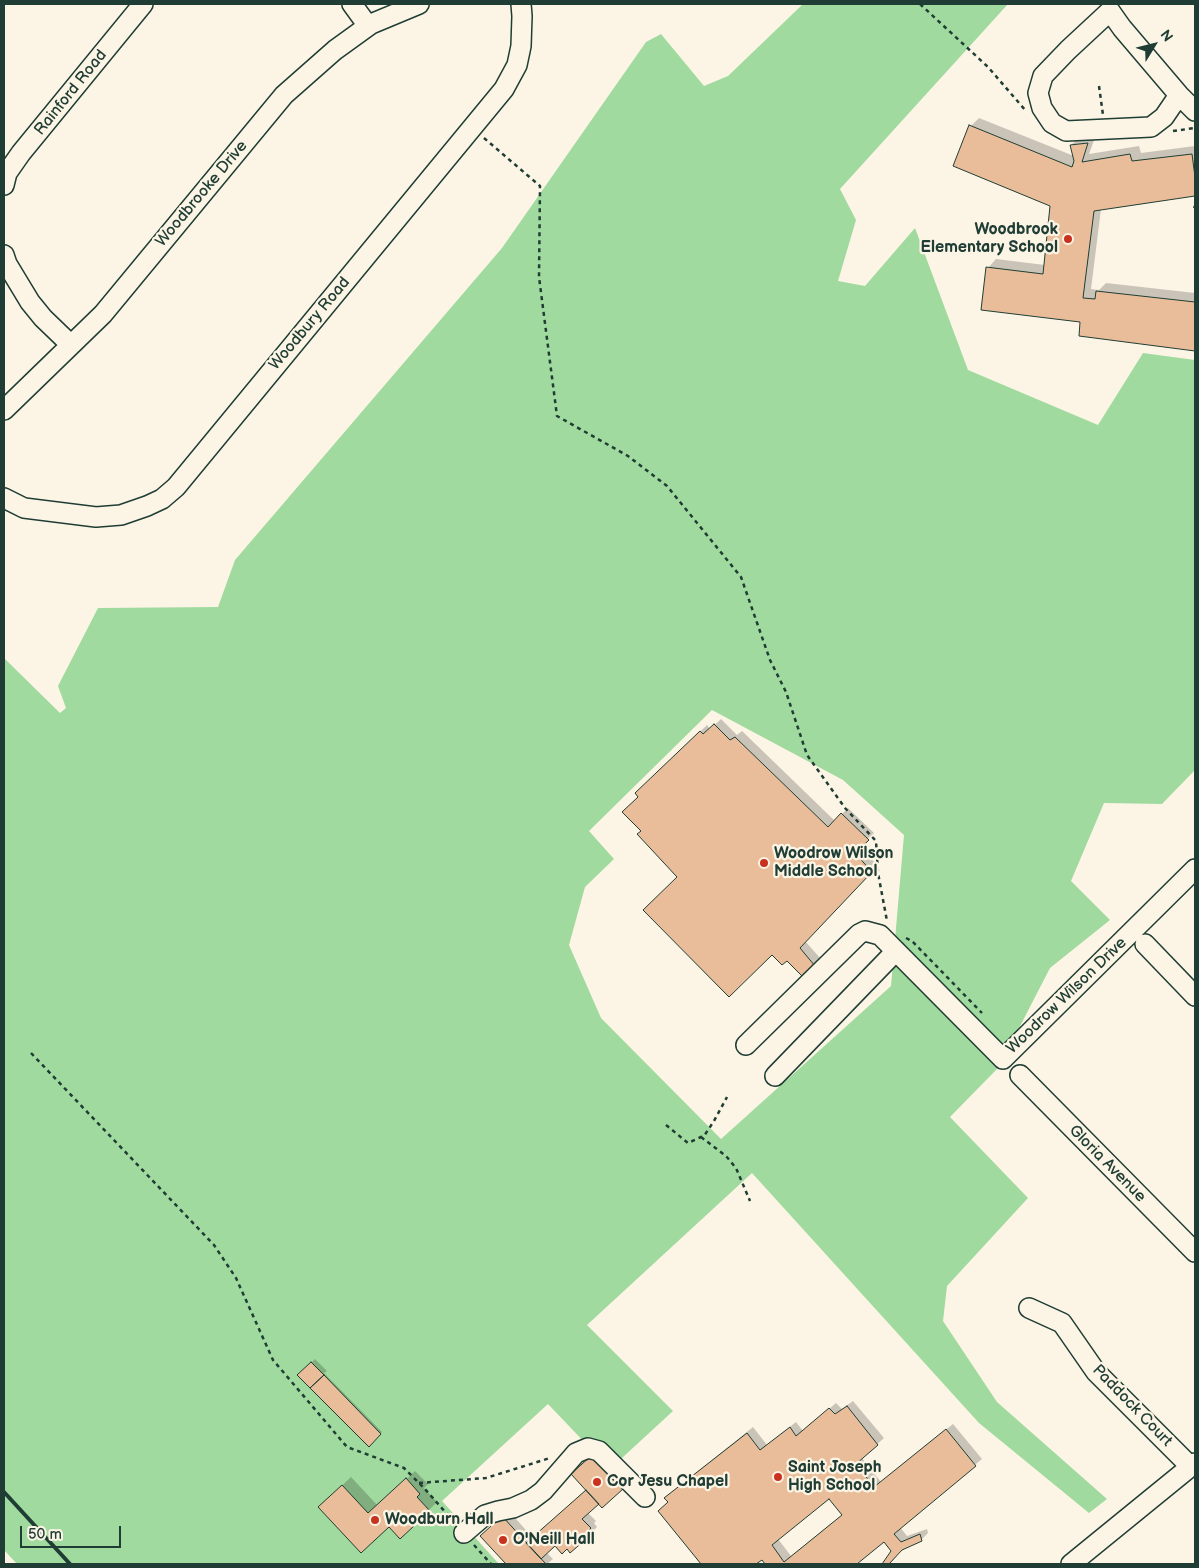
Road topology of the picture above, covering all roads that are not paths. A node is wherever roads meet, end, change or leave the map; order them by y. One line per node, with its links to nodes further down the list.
1 (143, 4): 9 (street, Rainford Road)
2 (352, 4): 6 (street)
3 (419, 4): 6 (street, Woodbrooke Drive)
4 (521, 4): 13 (street, Woodbury Road)
5 (1114, 7): 7 (street); 7 (street)
6 (368, 26): 11 (street, Woodbrooke Drive)
7 (1179, 95): 8 (street)
8 (1195, 111)
9 (4, 183)
10 (5, 260): 11 (street)
11 (71, 345): 12 (street, Woodbrooke Drive)
12 (4, 410)
13 (4, 498)
14 (1195, 869): 15 (street, Woodrow Wilson Drive)
15 (899, 943): 18 (street, Woodrow Wilson Drive); 20 (street)
16 (1145, 944): 17 (street)
17 (1195, 996)
18 (746, 1045)
19 (1020, 1075): 21 (street, Gloria Avenue)
20 (775, 1076)
21 (1195, 1252)
22 (1028, 1308): 23 (street, Paddock Court)
23 (1193, 1465): 26 (street)
24 (646, 1497): 25 (street)
25 (464, 1533)
26 (1071, 1564)

